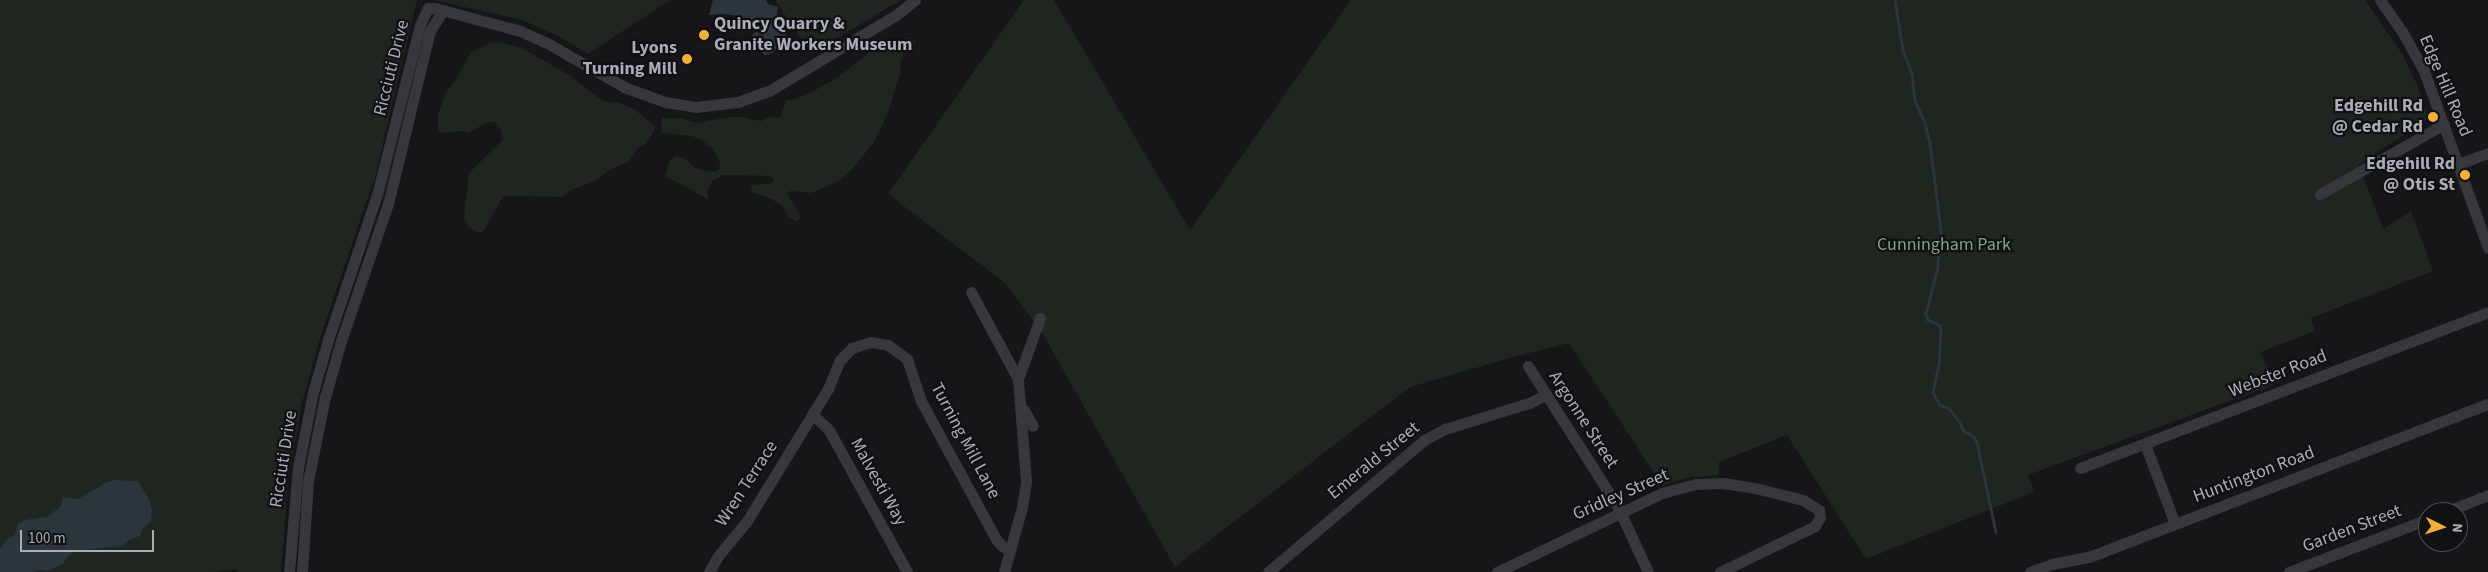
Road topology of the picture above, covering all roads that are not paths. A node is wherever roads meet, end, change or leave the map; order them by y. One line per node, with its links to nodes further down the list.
1 (915, 0): 3 (street)
2 (2380, 0): 4 (street, Edge Hill Road)
3 (443, 10): 27 (street, Ricciuti Drive); 28 (street, Ricciuti Drive)
4 (2444, 124): 6 (street, Edge Hill Road); 7 (street)
5 (2488, 153): 6 (street)
6 (2458, 164): 8 (street, Edge Hill Road)
7 (2320, 194)
8 (2488, 248)
9 (971, 292): 13 (street)
10 (2488, 312): 19 (street, Webster Road)
11 (1040, 318): 13 (street)
12 (1528, 366): 14 (street, Argonne Street)
13 (1018, 379): 16 (street)
14 (1546, 395): 23 (street, Argonne Street); 32 (street, Emerald Street)
15 (2488, 404): 25 (street, Huntington Road)
16 (1022, 406): 18 (street); 26 (street)
17 (812, 414): 26 (street, Turning Mill Lane); 29 (street, Wren Terrace); 30 (street, Malvesti Way)
18 (1033, 426)
19 (2145, 444): 20 (street, Webster Road); 25 (street)
20 (2080, 468)
21 (2488, 495): 22 (street)
22 (2468, 503)
23 (1620, 512): 33 (street, Gridley Street); 34 (street, Argonne Street); 35 (street, Gridley Street)
24 (2418, 522): 37 (street, Garden Street)
25 (2175, 524): 36 (street, Huntington Road)
26 (1010, 551): 31 (street)
27 (289, 572)
28 (302, 572)
29 (709, 572)
30 (907, 572)
31 (1004, 572)
32 (1268, 572)
33 (1497, 572)
34 (1648, 572)
35 (1720, 572)
36 (2030, 572)
37 (2289, 572)

